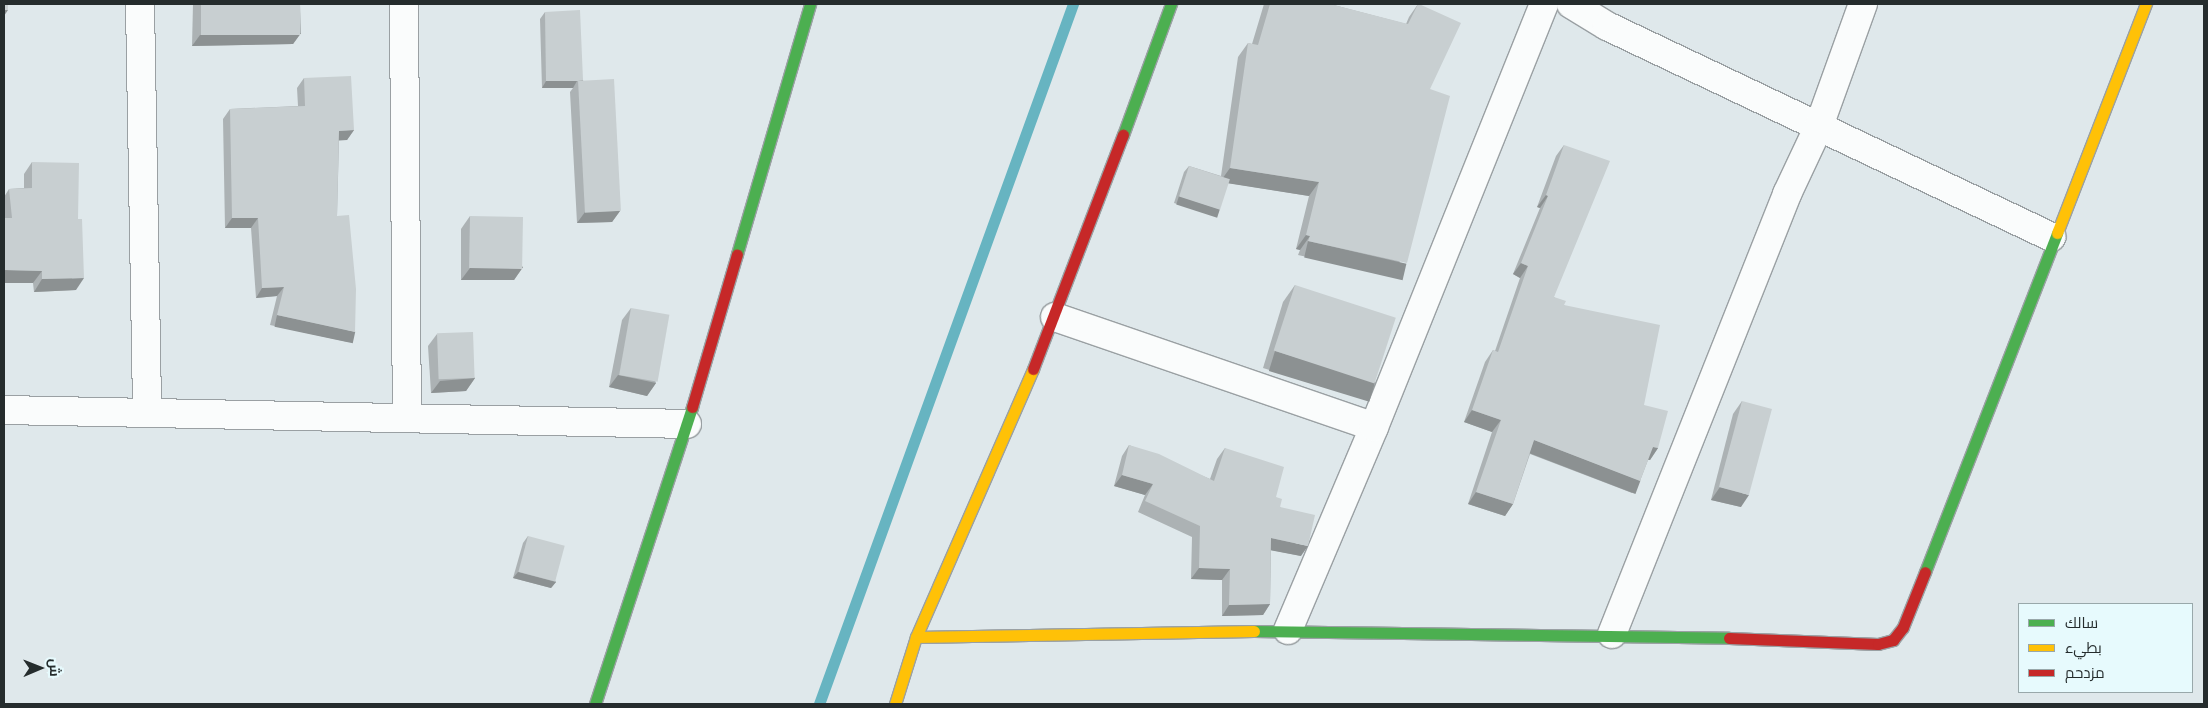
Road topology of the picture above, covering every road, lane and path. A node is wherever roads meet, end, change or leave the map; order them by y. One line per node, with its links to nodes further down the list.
1 (140, 4): 13 (street)
2 (404, 4): 14 (street)
3 (810, 4): 15 (street)
4 (1171, 4): 11 (street)
5 (1544, 4): 16 (street)
6 (1570, 4): 9 (street)
7 (1863, 4): 9 (street)
8 (2146, 4): 10 (street)
9 (1819, 126): 10 (street); 18 (street)
10 (2052, 238): 18 (street)
11 (1055, 317): 16 (street); 19 (street)
12 (4, 410): 13 (street)
13 (147, 412): 14 (street)
14 (407, 417): 15 (street)
15 (687, 424): 20 (street)
16 (1374, 427): 17 (street)
17 (1288, 630): 18 (street); 19 (street)
18 (1612, 634)
19 (916, 637): 21 (street)
20 (595, 704)
21 (894, 704)

